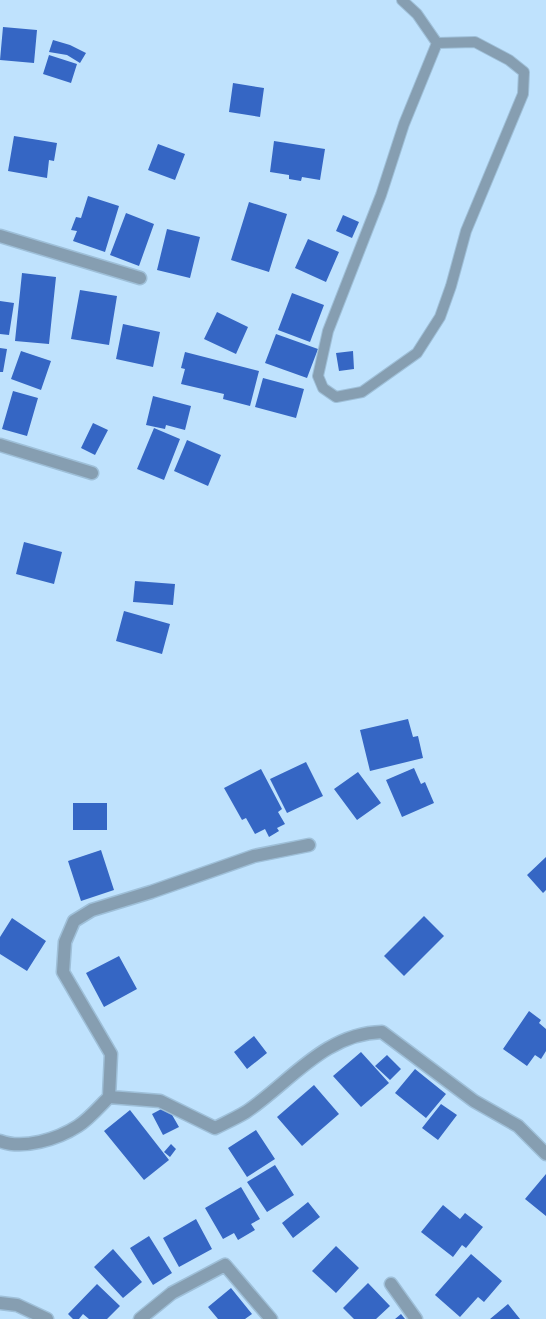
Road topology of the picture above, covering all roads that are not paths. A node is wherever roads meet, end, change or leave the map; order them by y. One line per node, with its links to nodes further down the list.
1 (402, 0): 2 (lane)
2 (437, 43): 2 (lane)
3 (0, 236): 4 (street)
4 (140, 278)
5 (0, 445): 6 (street)
6 (92, 473)
7 (309, 845): 8 (street)
8 (109, 1097): 9 (street); 10 (street)
9 (0, 1141)
10 (546, 1154)
11 (391, 1284): 16 (street)
12 (0, 1303): 13 (street)
13 (47, 1319)
14 (140, 1319): 15 (street)
15 (271, 1319)
16 (416, 1319)

